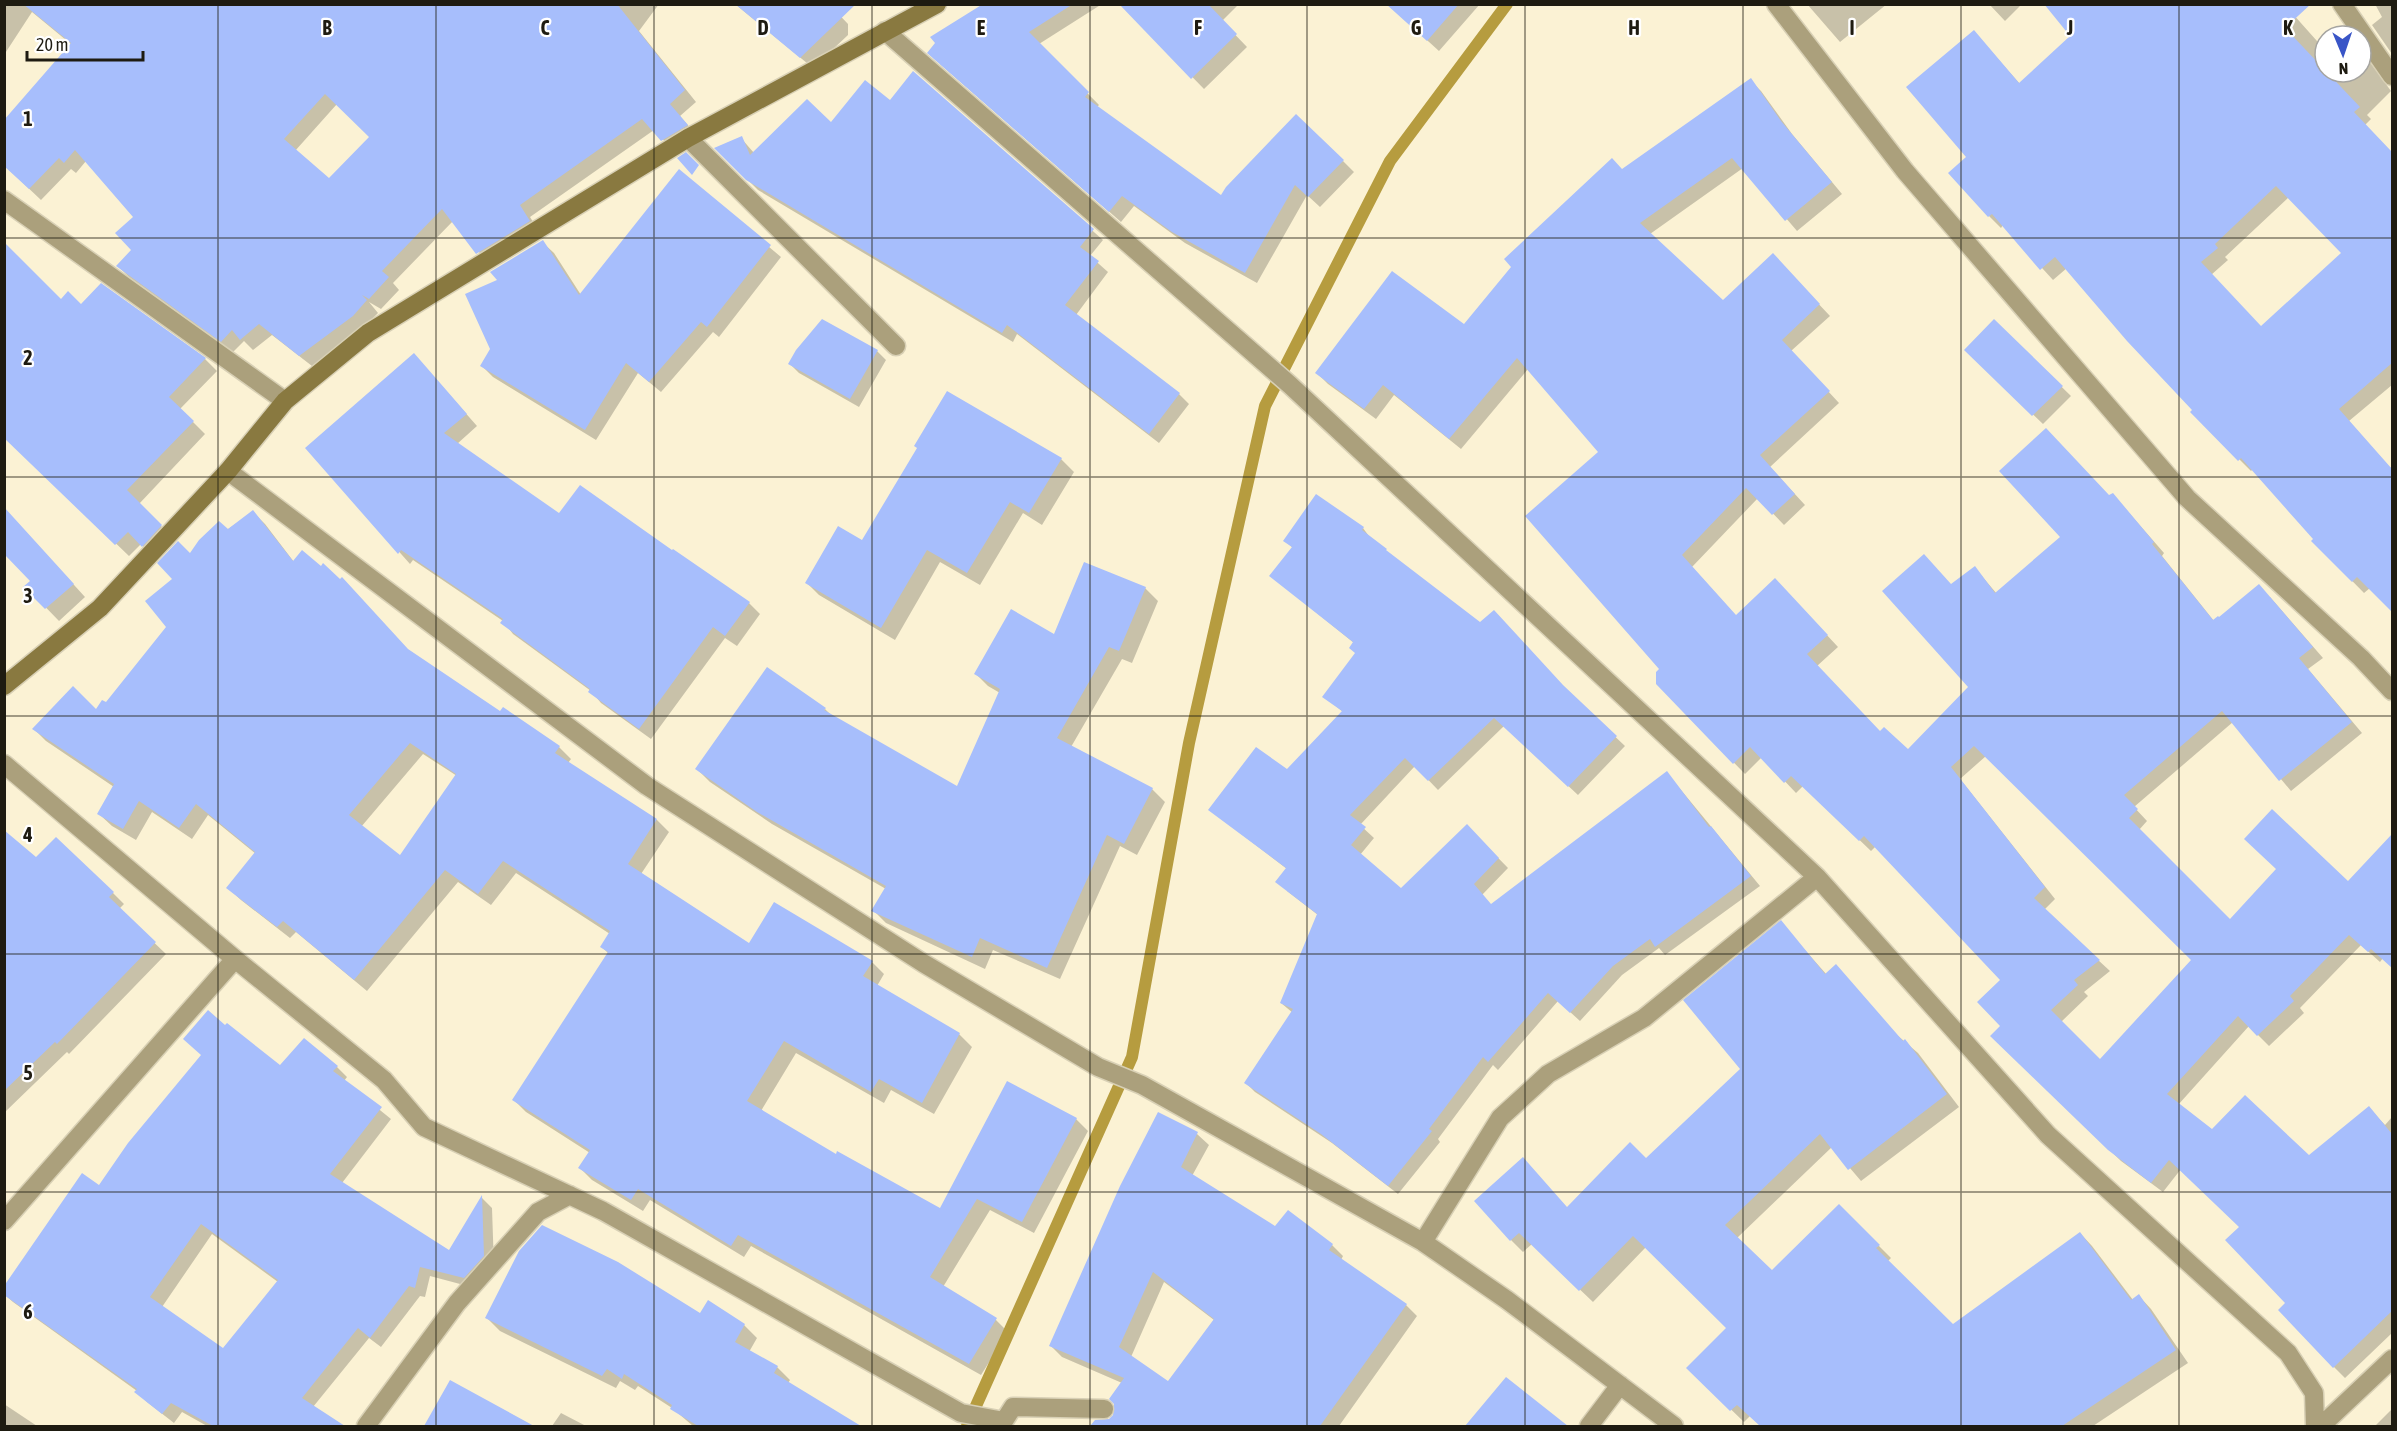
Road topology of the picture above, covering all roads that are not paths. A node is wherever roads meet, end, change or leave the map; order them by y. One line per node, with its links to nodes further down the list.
1 (937, 4): 4 (street)
2 (1776, 4): 12 (street)
3 (2342, 4): 5 (street)
4 (885, 31): 6 (street); 14 (street)
5 (2392, 76)
6 (688, 138): 8 (street); 9 (street)
7 (4, 200): 9 (street)
8 (896, 346)
9 (285, 401): 10 (street)
10 (228, 471): 11 (street); 18 (street)
11 (4, 686)
12 (2392, 691)
13 (4, 764): 15 (street)
14 (1817, 877): 18 (street); 25 (street)
15 (235, 959): 16 (street); 17 (street)
16 (570, 1195): 21 (street); 22 (street)
17 (4, 1221)
18 (1423, 1242): 20 (street)
19 (2392, 1359): 26 (street)
20 (1620, 1385): 23 (street); 24 (street)
21 (1104, 1409)
22 (366, 1426)
23 (1589, 1426)
24 (1674, 1426)
25 (2315, 1426)
26 (2321, 1426)

